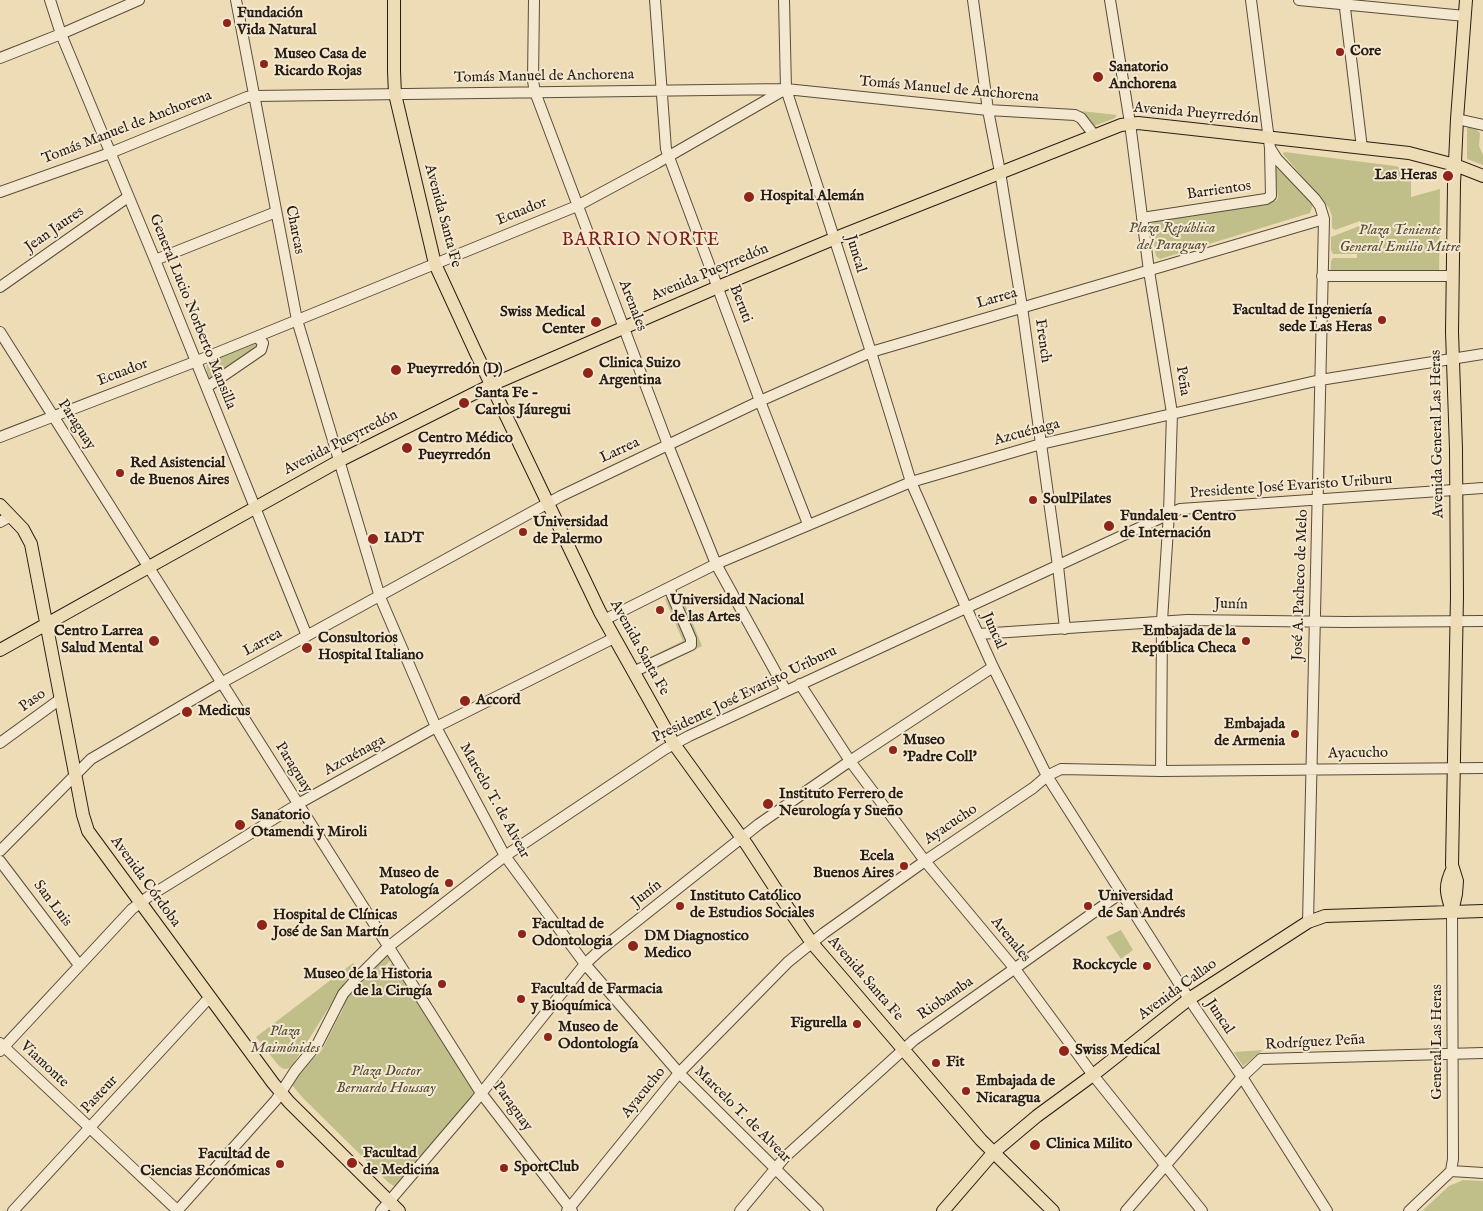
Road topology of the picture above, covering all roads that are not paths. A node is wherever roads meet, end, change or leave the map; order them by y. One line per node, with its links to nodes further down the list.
1 (50, 0): 15 (street, General Lucio Norberto Mansilla)
2 (139, 0): 15 (street)
3 (236, 0): 22 (street, Charcas)
4 (394, 0): 21 (main road, Avenida Santa Fe)
5 (534, 0): 20 (street, Arenales)
6 (655, 0): 19 (street, Beruti)
7 (784, 0): 17 (street, Juncal)
8 (973, 0): 24 (street, French)
9 (1110, 0): 26 (street, Peña)
10 (1251, 0): 29 (street)
11 (1299, 0): 13 (street)
12 (1466, 0): 14 (main road, Avenida General Las Heras)
13 (1344, 2): 14 (street); 30 (street)
14 (1465, 16): 25 (main road, Avenida General Las Heras)
15 (60, 34): 16 (street); 31 (street, General Lucio Norberto Mansilla)
16 (0, 58)
17 (786, 89): 18 (street, Tomás Manuel de Anchorena); 23 (street, Ecuador); 24 (street, Tomás Manuel de Anchorena); 42 (street, Juncal)
18 (751, 90): 19 (street, Tomás Manuel de Anchorena); 23 (street)
19 (662, 91): 20 (street, Tomás Manuel de Anchorena); 32 (street, Beruti)
20 (535, 92): 21 (street, Tomás Manuel de Anchorena); 38 (street, Arenales)
21 (395, 94): 22 (street, Tomás Manuel de Anchorena); 44 (main road, Avenida Santa Fe)
22 (254, 96): 31 (street, Tomás Manuel de Anchorena); 39 (street, Charcas)
23 (754, 109): 32 (street, Ecuador)
24 (988, 110): 28 (street, Tomás Manuel de Anchorena); 34 (street, French)
25 (1456, 119): 27 (street); 33 (main road, Avenida General Las Heras)
26 (1130, 123): 28 (main road, Avenida Pueyrredón); 29 (main road, Avenida Pueyrredón); 40 (street, Peña)
27 (1483, 125)
28 (1095, 136): 34 (main road, Avenida Pueyrredón)
29 (1269, 143): 30 (main road, Avenida Pueyrredón); 40 (street, Barrientos); 41 (street, José A. Pacheco de Melo)
30 (1362, 148): 33 (main road, Avenida Pueyrredón)
31 (110, 153): 36 (street, Tomás Manuel de Anchorena); 37 (street, General Lucio Norberto Mansilla)
32 (668, 157): 38 (street, Ecuador); 48 (street, Beruti)
33 (1455, 165): 35 (main road, Avenida Pueyrredón); 47 (main road, Avenida General Las Heras)
34 (1000, 172): 42 (main road, Avenida Pueyrredón); 50 (street, French)
35 (1483, 176)
36 (0, 192)
37 (128, 197): 43 (street, General Lucio Norberto Mansilla); 49 (street, Jean Jaures)
38 (577, 206): 44 (street, Ecuador); 52 (street, Arenales)
39 (276, 212): 43 (street); 51 (street, Charcas)
40 (1142, 218): 45 (street, Peña)
41 (1324, 219): 45 (street, Larrea); 46 (street, José A. Pacheco de Melo)
42 (834, 239): 48 (main road, Avenida Pueyrredón); 55 (street, Juncal)
43 (155, 260): 58 (street, General Lucio Norberto Mansilla)
44 (435, 264): 51 (street, Ecuador); 60 (main road, Avenida Santa Fe)
45 (1149, 271): 50 (street, Larrea); 63 (street, Peña)
46 (1322, 276): 47 (street); 59 (street, José A. Pacheco de Melo)
47 (1452, 276): 57 (main road, Avenida General Las Heras)
48 (718, 287): 52 (main road, Avenida Pueyrredón); 62 (street, Beruti)
49 (0, 288)
50 (1022, 308): 55 (street, Larrea); 66 (street, French)
51 (297, 320): 54 (street, Ecuador); 68 (street, Charcas)
52 (624, 327): 60 (main road, Avenida Pueyrredón); 67 (street, Arenales)
53 (0, 332): 64 (street, Paraguay)
54 (257, 337): 58 (street, Ecuador); 61 (street)
55 (871, 352): 62 (street, Larrea); 69 (street, Juncal)
56 (1483, 354): 57 (street, Azcuénaga)
57 (1453, 360): 59 (street, Azcuénaga); 71 (main road, Avenida General Las Heras)
58 (196, 361): 61 (street, General Lucio Norberto Mansilla); 64 (street, Ecuador)
59 (1320, 380): 63 (street, Azcuénaga); 72 (street, José A. Pacheco de Melo)
60 (491, 385): 68 (main road, Avenida Pueyrredón); 73 (main road, Avenida Santa Fe)
61 (207, 387): 75 (street, General Lucio Norberto Mansilla)
62 (760, 402): 67 (street, Larrea); 78 (street, Beruti)
63 (1172, 413): 66 (street, Azcuénaga); 76 (street, Peña)
64 (52, 416): 65 (street, Ecuador); 81 (street, Paraguay)
65 (0, 437)
66 (1041, 444): 69 (street, Azcuénaga); 80 (street, French)
67 (668, 445): 73 (street, Larrea); 79 (street, Arenales)
68 (339, 461): 75 (main road, Avenida Pueyrredón); 83 (street, Marcelo T. de Alvear)
69 (911, 482): 78 (street, Azcuénaga); 84 (street, Juncal)
70 (1483, 488): 71 (street, Presidente José Evaristo Uriburu)
71 (1456, 491): 72 (street, Presidente José Evaristo Uriburu); 89 (main road, Avenida General Las Heras)
72 (1319, 499): 76 (street, Presidente José Evaristo Uriburu); 87 (street, José A. Pacheco de Melo)
73 (548, 503): 83 (street, Larrea); 85 (main road, Avenida Santa Fe)
74 (0, 505): 77 (main road, Avenida Córdoba)
75 (255, 507): 81 (main road, Avenida Pueyrredón); 93 (street, General Lucio Norberto Mansilla)
76 (1169, 513): 80 (street, Presidente José Evaristo Uriburu); 86 (street, Peña)
77 (5, 519): 90 (main road, Avenida Córdoba)
78 (808, 524): 79 (street, Azcuénaga)
79 (716, 564): 82 (street, Azcuénaga); 100 (street, Arenales)
80 (1058, 566): 84 (street, Presidente José Evaristo Uriburu); 91 (street, French)
81 (149, 567): 90 (main road, Avenida Pueyrredón); 98 (street, Paraguay)
82 (669, 588): 85 (street, Azcuénaga); 97 (street)
83 (380, 596): 93 (street, Larrea); 102 (street, Marcelo T. de Alvear)
84 (966, 608): 92 (street, Juncal); 99 (street, Presidente José Evaristo Uriburu)
85 (604, 620): 94 (main road, Avenida Santa Fe)
86 (1162, 621): 87 (street, Junín); 91 (street, Junín); 109 (street, Peña)
87 (1314, 621): 89 (street, Junín); 108 (street, José A. Pacheco de Melo)
88 (1483, 621): 89 (street, Junín)
89 (1457, 622): 106 (main road, Avenida General Las Heras)
90 (46, 624): 95 (main road, Avenida Pueyrredón); 101 (main road, Avenida Córdoba)
91 (1065, 628): 92 (street, Junín)
92 (979, 634): 96 (street, Juncal)
93 (307, 636): 98 (street, Larrea)
94 (614, 638): 97 (main road, Avenida Santa Fe); 102 (street, Azcuénaga)
95 (0, 650)
96 (993, 667): 105 (street, Junín); 111 (street, Juncal)
97 (633, 672): 104 (main road, Avenida Santa Fe)
98 (221, 683): 110 (street, Larrea); 112 (street, Paraguay)
99 (800, 684): 100 (street, Presidente José Evaristo Uriburu); 105 (street, Arenales)
100 (786, 691): 104 (street, Presidente José Evaristo Uriburu)
101 (59, 700): 103 (street, Paso); 110 (main road, Avenida Córdoba)
102 (436, 727): 112 (street, Azcuénaga); 115 (street, Marcelo T. de Alvear)
103 (0, 743)
104 (674, 744): 113 (main road, Avenida Santa Fe); 115 (street, Presidente José Evaristo Uriburu)
105 (850, 761): 113 (street, Junín); 117 (street, Arenales)
106 (1454, 768): 107 (street, Ayacucho); 108 (street, Ayacucho); 121 (main road, Avenida General Las Heras)
107 (1483, 768)
108 (1312, 770): 109 (street, Ayacucho); 122 (street, José A. Pacheco de Melo)
109 (1161, 771): 111 (street, Ayacucho)
110 (74, 774): 114 (street, Larrea); 119 (main road, Avenida Córdoba)
111 (1047, 776): 117 (street, Ayacucho); 118 (street, Juncal)
112 (298, 804): 119 (street, Azcuénaga); 124 (street, Paraguay)
113 (741, 838): 123 (main road, Avenida Santa Fe); 125 (street, Junín)
114 (0, 851)
115 (505, 856): 124 (street, Presidente José Evaristo Uriburu); 125 (street, Marcelo T. de Alvear)
116 (0, 861): 126 (street, San Luis)
117 (925, 861): 123 (street, Ayacucho); 127 (street, Arenales)
118 (1121, 893): 127 (street, Riobamba); 129 (street, Juncal)
119 (140, 903): 126 (street, Azcuénaga); 128 (main road, Avenida Córdoba)
120 (1483, 911): 121 (main road, Avenida Callao)
121 (1452, 912): 122 (main road, Avenida Callao); 133 (street, General Las Heras)
122 (1308, 922): 129 (main road, Avenida Callao)
123 (812, 943): 131 (main road, Avenida Santa Fe); 134 (street, Ayacucho)
124 (388, 947): 137 (street, Presidente José Evaristo Uriburu); 138 (street, Paraguay)
125 (585, 964): 134 (street, Marcelo T. de Alvear); 138 (street, Junín)
126 (79, 965): 130 (street, Azcuénaga)
127 (1014, 969): 131 (street, Riobamba); 135 (street, Arenales)
128 (209, 998): 137 (main road, Avenida Córdoba); 139 (street, Pasteur)
129 (1189, 999): 135 (main road, Avenida Callao); 136 (street, Juncal)
130 (1, 1047): 139 (street, Viamonte)
131 (903, 1050): 140 (main road, Avenida Santa Fe); 142 (street, Riobamba)
132 (1483, 1053): 133 (street, Rodríguez Peña)
133 (1453, 1054): 136 (street, Rodríguez Peña); 143 (street, General Las Heras)
134 (679, 1073): 142 (street, Marcelo T. de Alvear); 146 (street, Ayacucho)
135 (1093, 1075): 140 (main road, Avenida Callao); 141 (street, Arenales)
136 (1242, 1076): 141 (street, Rodríguez Peña); 156 (street, Juncal)
137 (281, 1093): 145 (main road, Avenida Córdoba); 148 (street, Presidente José Evaristo Uriburu)
138 (482, 1093): 145 (street, Junín); 146 (street, Paraguay)
139 (90, 1129): 147 (street, Pasteur); 148 (street, Viamonte)
140 (993, 1153): 152 (main road, Avenida Callao); 153 (main road, Avenida Santa Fe)
141 (1166, 1165): 154 (street, Rodríguez Peña); 155 (street, Arenales)
142 (774, 1168): 150 (street, Riobamba); 151 (street, Marcelo T. de Alvear)
143 (1451, 1172): 144 (street); 157 (street)
144 (1483, 1173)
145 (385, 1206): 149 (main road, Avenida Córdoba)
146 (570, 1210)
147 (13, 1211)
148 (177, 1211)
149 (399, 1211)
150 (740, 1211)
151 (818, 1211)
152 (943, 1211)
153 (1053, 1211)
154 (1126, 1211)
155 (1202, 1211)
156 (1327, 1211)
157 (1409, 1211)

